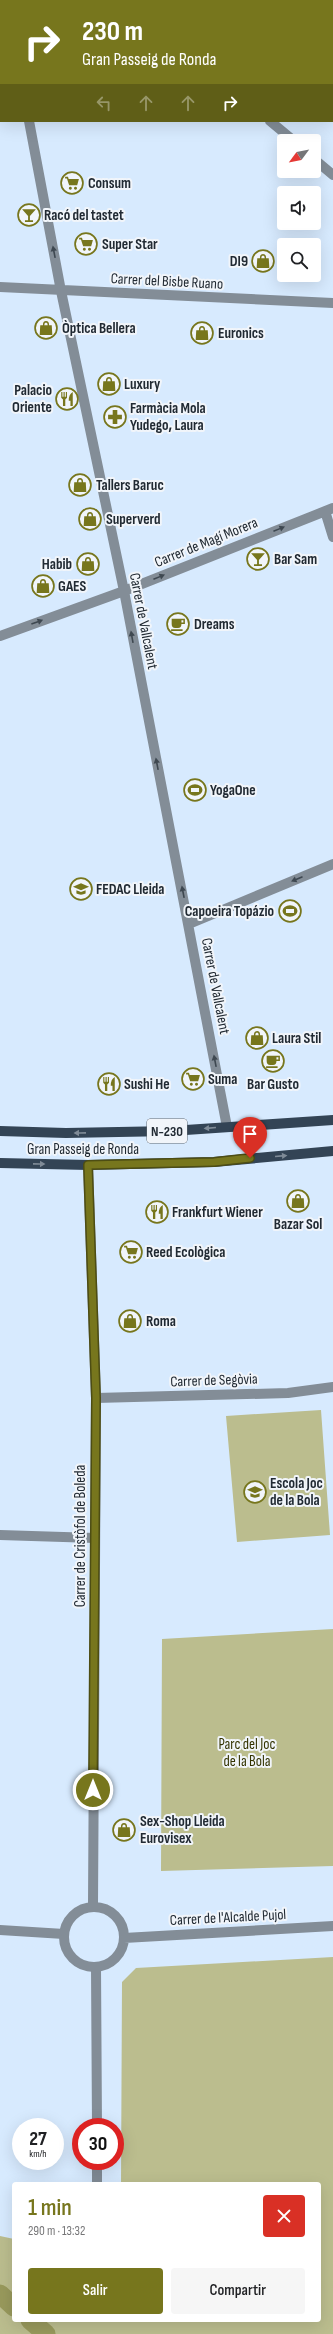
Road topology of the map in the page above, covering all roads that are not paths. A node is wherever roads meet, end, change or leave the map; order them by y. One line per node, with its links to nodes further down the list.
1 (29, 122): 7 (street, Carrer de Vallcalent, one-way to 1)
2 (271, 122): 3 (street)
3 (286, 134)
4 (321, 165): 5 (street)
5 (333, 175)
6 (0, 287): 7 (street, Carrer del Bisbe Ruano)
7 (61, 291): 8 (street, Carrer del Bisbe Ruano); 11 (street, Carrer de Vallcalent)
8 (333, 304)
9 (329, 509): 10 (street); 11 (street, Carrer de Magí Morera, one-way to 9)
10 (333, 537)
11 (124, 591): 12 (street, Carrer de Magí Morera, one-way to 11); 14 (street, Carrer de Vallcalent, one-way to 11)
12 (0, 636)
13 (333, 864): 14 (street, one-way to 14)
14 (189, 924): 16 (street, Carrer de Vallcalent, one-way to 14)
15 (333, 1120): 16 (main road, Gran Passeig de Ronda / N-230)
16 (227, 1126): 17 (main road, Gran Passeig de Ronda / N-230, one-way to 17)
17 (0, 1131)
18 (333, 1150): 20 (main road, Gran Passeig de Ronda / N-230, one-way to 18)
19 (0, 1163): 20 (main road, Gran Passeig de Ronda / N-230, one-way to 20)
20 (88, 1165): 22 (street, Carrer de Cristòfol de Boleda)
21 (333, 1387): 22 (street, Carrer de Segòvia)
22 (96, 1398): 24 (street, Carrer de Cristòfol de Boleda)
23 (0, 1535): 24 (street)
24 (95, 1538): 25 (street, Carrer de Cristòfol de Boleda)
25 (93, 1906): 28 (street); 29 (street)
26 (333, 1926): 29 (street, Carrer de l'Alcalde Pujol)
27 (0, 1930): 28 (street)
28 (64, 1934): 30 (street)
29 (124, 1938): 30 (street)
30 (96, 1967): 31 (street)
31 (97, 2118)
32 (97, 2170): 33 (street)
33 (97, 2182)

